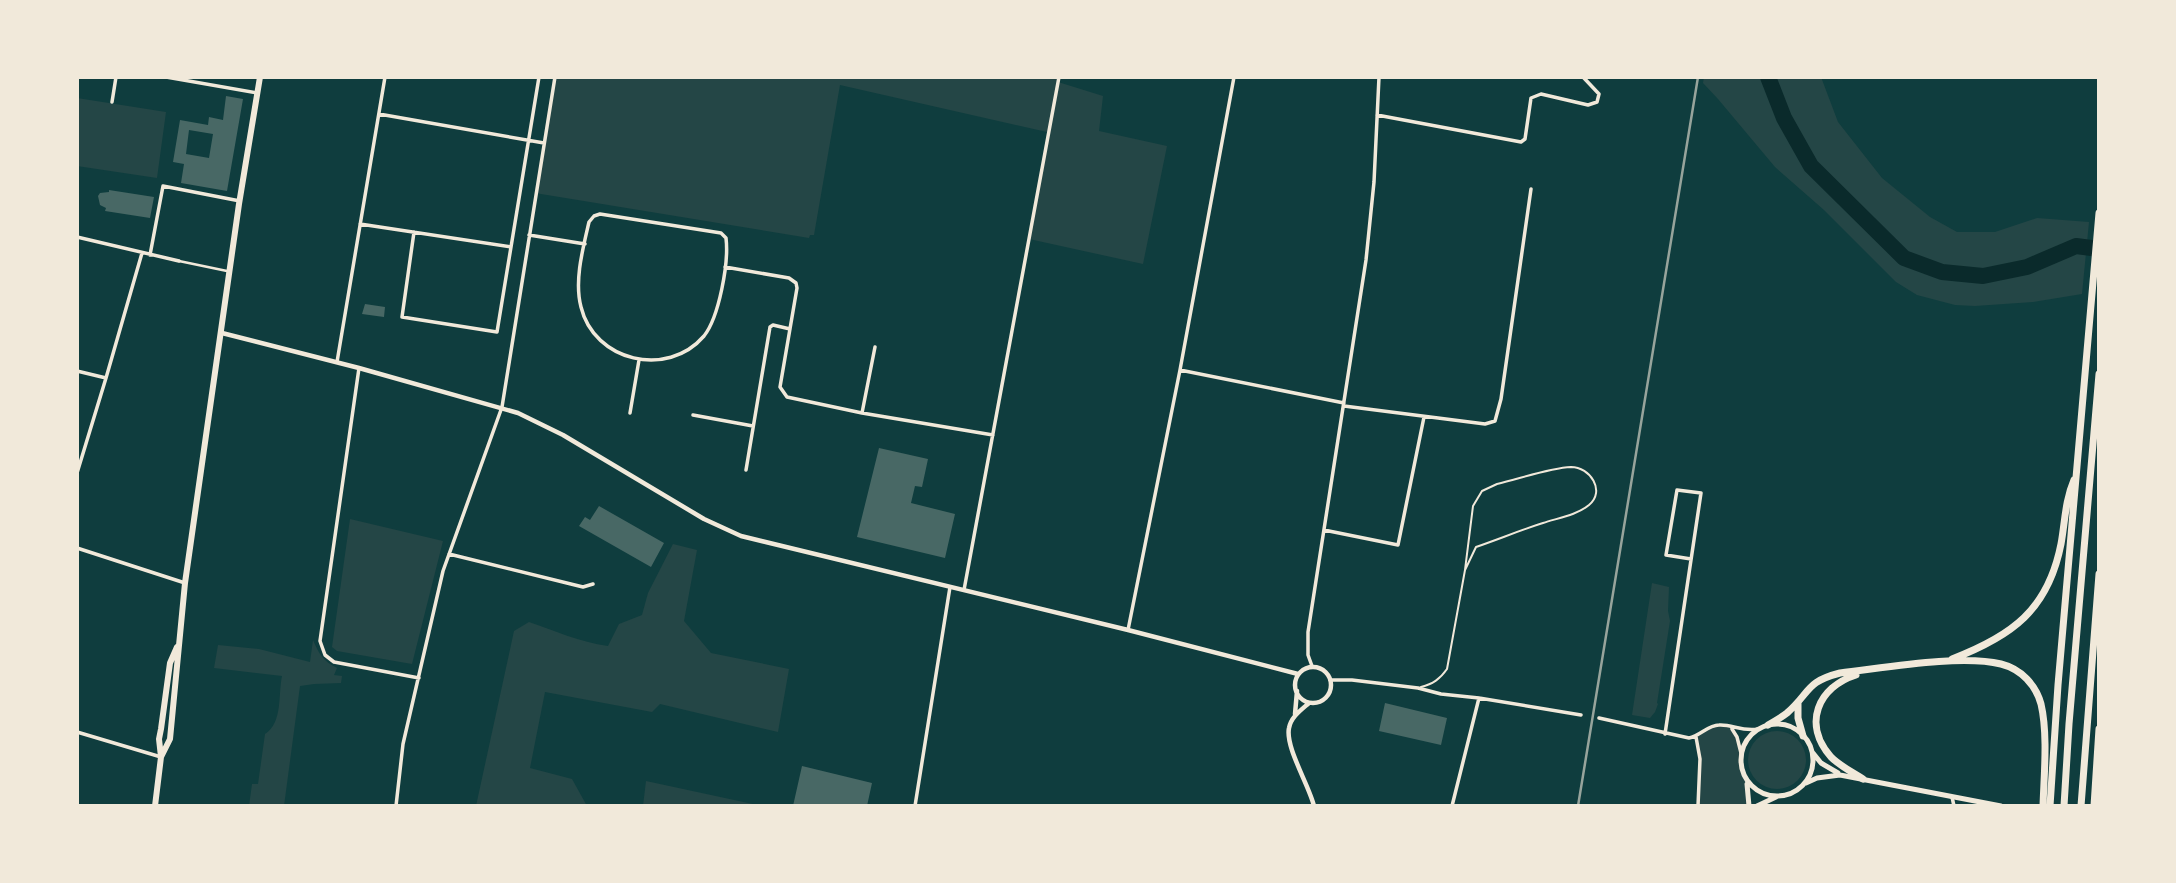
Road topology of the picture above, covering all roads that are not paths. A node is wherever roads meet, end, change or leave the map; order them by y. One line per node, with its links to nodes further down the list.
1 (116, 77): 12 (street)
2 (166, 77): 11 (street)
3 (260, 77): 11 (main road)
4 (385, 77): 13 (street)
5 (539, 77): 15 (street)
6 (555, 77): 16 (street)
7 (1059, 77): 48 (street)
8 (1234, 77): 37 (street)
9 (1379, 77): 14 (street)
10 (1583, 77): 14 (street)
11 (258, 93): 18 (main road)
12 (112, 102)
13 (379, 114): 15 (street); 20 (street)
14 (1377, 115): 41 (street)
15 (528, 139): 16 (street); 25 (street)
16 (544, 143): 22 (street)
17 (1531, 189): 46 (street)
18 (240, 201): 27 (street); 30 (main road)
19 (2099, 213): 53 (highway)
20 (360, 224): 21 (street); 35 (street)
21 (414, 232): 25 (street); 25 (street)
22 (529, 235): 24 (street); 42 (street)
23 (77, 237): 26 (street)
24 (585, 244): 29 (street); 34 (street)
25 (511, 247)
26 (142, 253): 27 (street); 40 (street)
27 (150, 255): 28 (street)
28 (179, 261): 30 (street)
29 (724, 267): 31 (street); 34 (street)
30 (230, 272): 32 (main road)
31 (790, 329): 43 (street); 47 (street)
32 (222, 333): 35 (street); 60 (main road)
33 (875, 347): 43 (street)
34 (639, 360): 44 (street)
35 (337, 362): 36 (street)
36 (359, 368): 42 (street); 69 (street)
37 (1180, 370): 41 (street); 64 (street)
38 (77, 371): 40 (street)
39 (2099, 374): 108 (highway)
40 (106, 378): 50 (street)
41 (1344, 404): 46 (street); 54 (street)
42 (502, 407): 56 (street); 62 (street)
43 (862, 412): 48 (street)
44 (630, 413)
45 (693, 415): 47 (street)
46 (1423, 417): 54 (street)
47 (753, 426): 51 (street)
48 (993, 435): 63 (street)
49 (77, 442): 50 (street)
50 (86, 444): 52 (street)
51 (746, 470)
52 (77, 473)
53 (2077, 473): 65 (highway); 107 (highway)
54 (1324, 530): 66 (street)
55 (77, 548): 60 (street)
56 (449, 554): 61 (street); 69 (street)
57 (1691, 559): 57 (street); 84 (street)
58 (1465, 570): 58 (lane); 71 (lane)
59 (2099, 574): 109 (highway)
60 (185, 583): 89 (main road)
61 (593, 584)
62 (950, 587): 63 (street); 98 (street)
63 (964, 590): 64 (street)
64 (1128, 630): 68 (street)
65 (1947, 662): 67 (highway); 106 (highway)
66 (1312, 666): 68 (street); 70 (street)
67 (1870, 670): 74 (highway); 91 (highway)
68 (1298, 674): 72 (street)
69 (419, 678): 97 (street)
70 (1330, 680): 71 (street); 75 (street)
71 (1418, 688): 73 (street)
72 (1297, 691): 75 (street); 76 (street)
73 (1479, 698): 77 (street); 100 (street)
74 (1798, 702): 79 (highway); 85 (highway)
75 (1309, 703): 76 (street)
76 (1295, 715): 99 (street)
77 (1581, 715)
78 (1599, 718): 84 (street)
79 (1768, 725): 81 (main road); 85 (main road)
80 (1730, 727): 81 (street); 86 (street); 88 (street)
81 (1758, 729): 88 (main road)
82 (2099, 729): 110 (highway)
83 (77, 732): 89 (street)
84 (1665, 734): 86 (street)
85 (1803, 736): 87 (main road)
86 (1696, 737): 101 (street)
87 (1812, 752): 90 (main road); 93 (main road)
88 (1741, 753): 92 (main road)
89 (162, 757): 96 (main road)
90 (1840, 775): 91 (main road); 93 (main road)
91 (1863, 779): 95 (main road)
92 (1747, 780): 94 (main road); 102 (main road)
93 (1804, 784): 94 (main road)
94 (1777, 796): 103 (main road)
95 (1952, 797): 104 (street); 105 (main road)
96 (155, 806)
97 (396, 806)
98 (915, 806)
99 (1314, 806)
100 (1452, 806)
101 (1698, 806)
102 (1749, 806)
103 (1757, 806)
104 (1954, 806)
105 (2001, 806)
106 (2043, 806)
107 (2050, 806)
108 (2064, 806)
109 (2081, 806)
110 (2094, 806)

